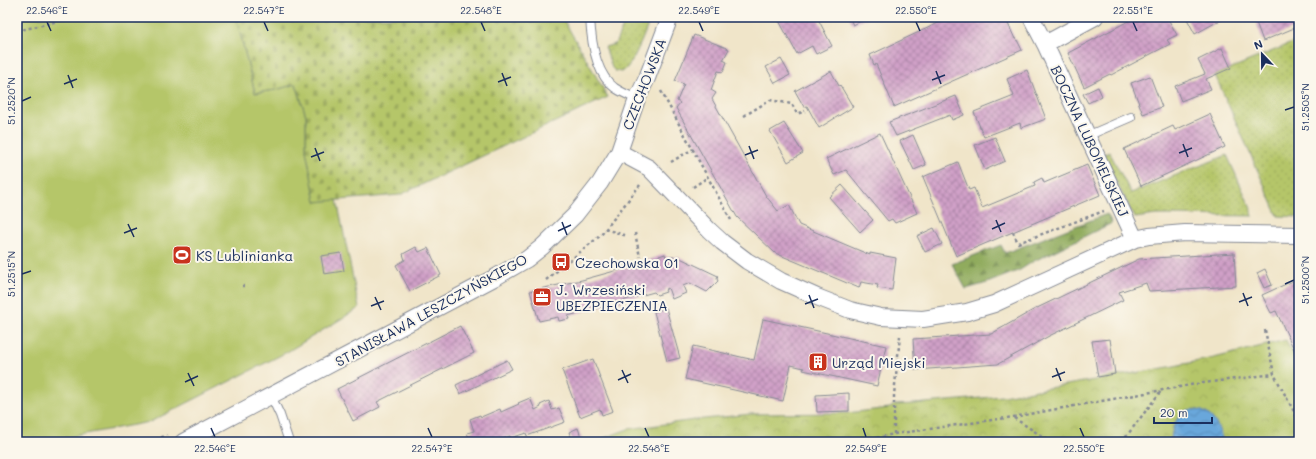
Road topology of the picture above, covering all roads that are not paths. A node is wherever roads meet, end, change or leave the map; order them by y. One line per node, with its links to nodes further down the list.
1 (590, 17): 6 (lane)
2 (670, 17): 6 (street, CZECHOWSKA)
3 (1032, 17): 5 (street, BOCZNA LUBOMELSKIEJ)
4 (1095, 17): 5 (street)
5 (1045, 44): 8 (street, BOCZNA LUBOMELSKIEJ)
6 (637, 99): 9 (street, CZECHOWSKA)
7 (1131, 117): 8 (lane)
8 (1087, 136): 11 (street, BOCZNA LUBOMELSKIEJ)
9 (619, 152): 11 (street); 12 (street, STANISŁAWA LESZCZYŃSKIEGO)
10 (1299, 235): 11 (street)
11 (1135, 238)
12 (271, 396): 13 (street, STANISŁAWA LESZCZYŃSKIEGO); 14 (lane)
13 (183, 442)
14 (289, 442)

